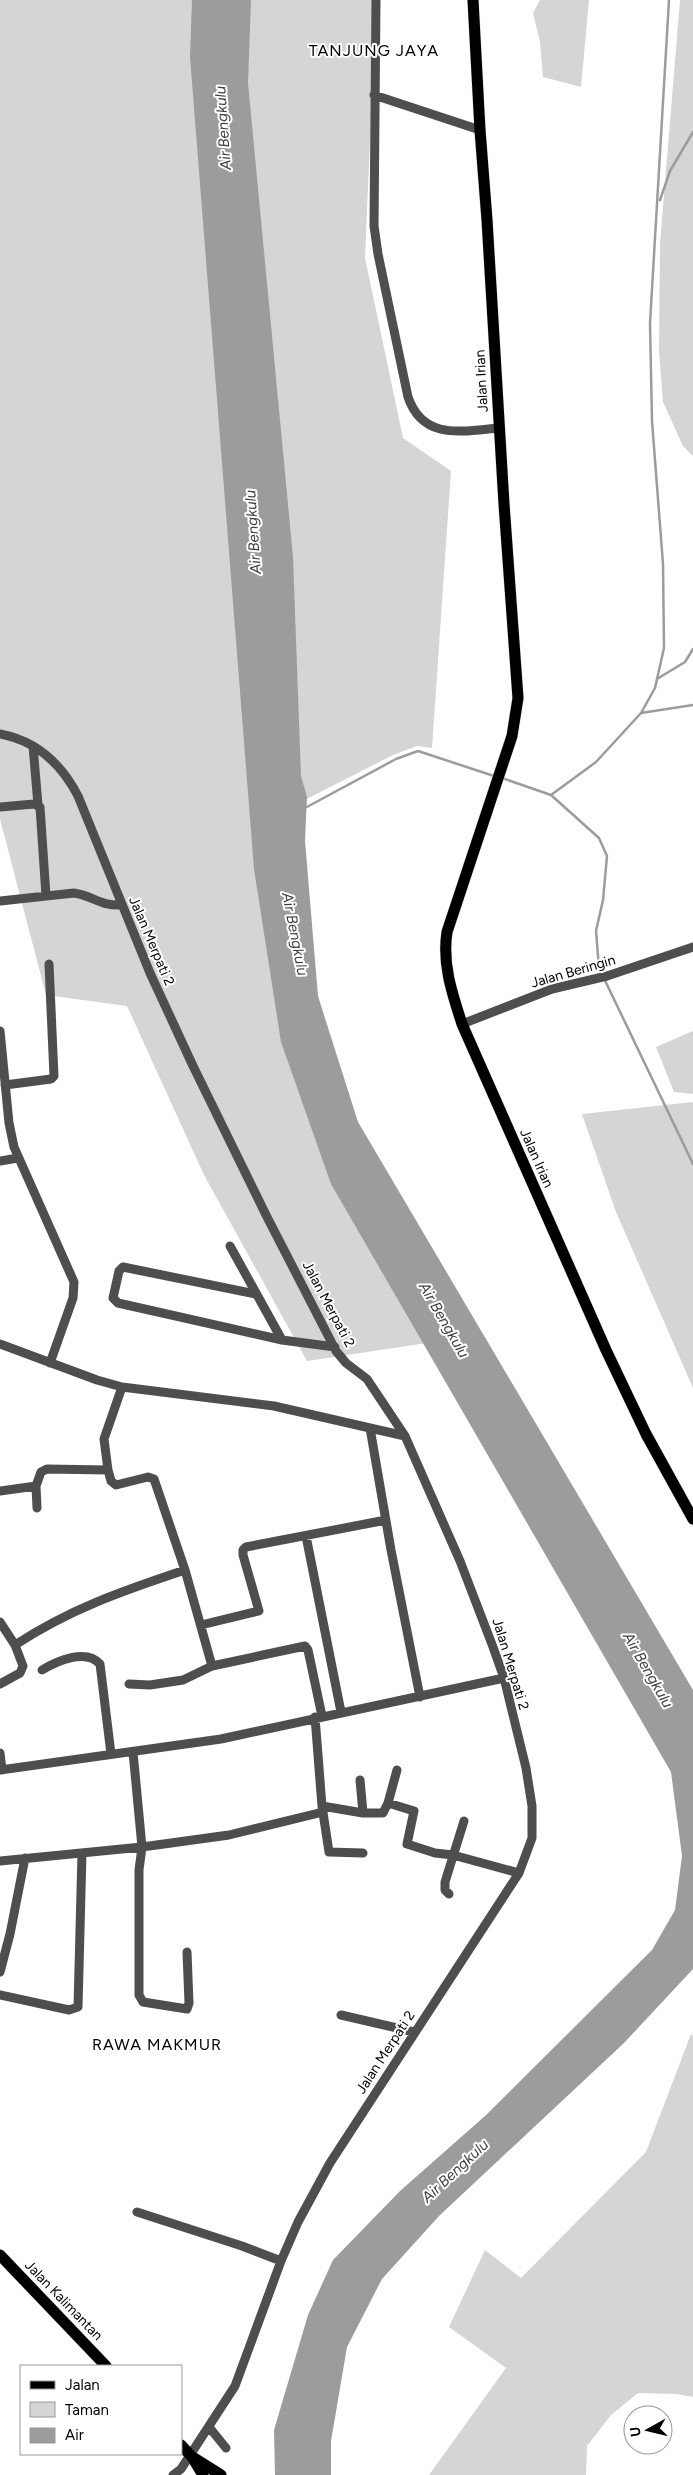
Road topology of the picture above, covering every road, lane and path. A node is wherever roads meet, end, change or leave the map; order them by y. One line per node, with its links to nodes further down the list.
1 (376, 0): 3 (street)
2 (473, 0): 4 (main road, Jalan Irian)
3 (374, 95): 4 (street); 5 (street)
4 (480, 130): 5 (main road, Jalan Irian)
5 (499, 428): 15 (main road, Jalan Irian)
6 (0, 734): 7 (street, Jalan Merpati 2)
7 (33, 746): 8 (street); 12 (street, Jalan Merpati 2)
8 (38, 805): 9 (street); 10 (street)
9 (0, 807)
10 (46, 896): 11 (street); 12 (street)
11 (0, 901)
12 (122, 905): 24 (street, Jalan Merpati 2)
13 (693, 947): 15 (street, Jalan Beringin)
14 (49, 964): 17 (street)
15 (462, 1024): 33 (main road, Jalan Irian)
16 (0, 1031): 17 (street)
17 (5, 1085): 18 (street)
18 (18, 1158): 19 (street); 25 (street)
19 (0, 1161)
20 (230, 1246): 21 (street)
21 (256, 1294): 22 (street); 22 (street)
22 (282, 1340): 24 (street)
23 (0, 1344): 25 (street)
24 (334, 1347): 28 (street, Jalan Merpati 2)
25 (50, 1363): 26 (street)
26 (122, 1386): 27 (street); 29 (street)
27 (370, 1428): 28 (street); 34 (street)
28 (405, 1436): 42 (street, Jalan Merpati 2)
29 (108, 1470): 30 (street); 36 (street)
30 (36, 1486): 31 (street); 32 (street)
31 (0, 1491)
32 (38, 1508)
33 (693, 1519)
34 (386, 1520): 35 (street); 45 (street)
35 (306, 1536): 38 (street); 46 (street)
36 (185, 1570): 38 (street); 39 (street)
37 (0, 1622): 39 (street)
38 (200, 1625): 40 (street)
39 (14, 1645): 43 (street)
40 (212, 1666): 44 (street); 47 (street)
41 (42, 1670): 50 (street)
42 (504, 1678): 45 (street); 64 (street, Jalan Merpati 2)
43 (0, 1684)
44 (129, 1684)
45 (420, 1696): 46 (street)
46 (341, 1712): 47 (street)
47 (318, 1717): 48 (street); 55 (street)
48 (133, 1752): 50 (street); 58 (street)
49 (0, 1753): 51 (street)
50 (111, 1754): 51 (street)
51 (1, 1770)
52 (397, 1770): 54 (street)
53 (360, 1780): 56 (street)
54 (388, 1803): 56 (street); 61 (street)
55 (323, 1809): 56 (street); 58 (street); 60 (street)
56 (363, 1813)
57 (464, 1821): 61 (street)
58 (142, 1847): 59 (street); 66 (street)
59 (82, 1853): 62 (street); 68 (street)
60 (363, 1853)
61 (452, 1855): 64 (street); 65 (street)
62 (25, 1858): 63 (street); 67 (street)
63 (0, 1861)
64 (519, 1873): 70 (street, Jalan Merpati 2)
65 (449, 1894)
66 (187, 1952)
67 (0, 1972)
68 (0, 1995)
69 (341, 2015): 70 (street)
70 (414, 2032): 73 (street, Jalan Merpati 2)
71 (137, 2212): 73 (street)
72 (0, 2255): 74 (main road, Jalan Kalimantan)
73 (281, 2262): 75 (street, Jalan Merpati 2)
74 (105, 2365)
75 (209, 2427): 77 (street); 78 (street, Jalan Merpati 2)
76 (182, 2446): 78 (main road)
77 (226, 2448)
78 (192, 2456): 79 (street, Jalan Merpati 2); 80 (main road); 81 (main road)
79 (180, 2473)
80 (203, 2475)
81 (221, 2475)

